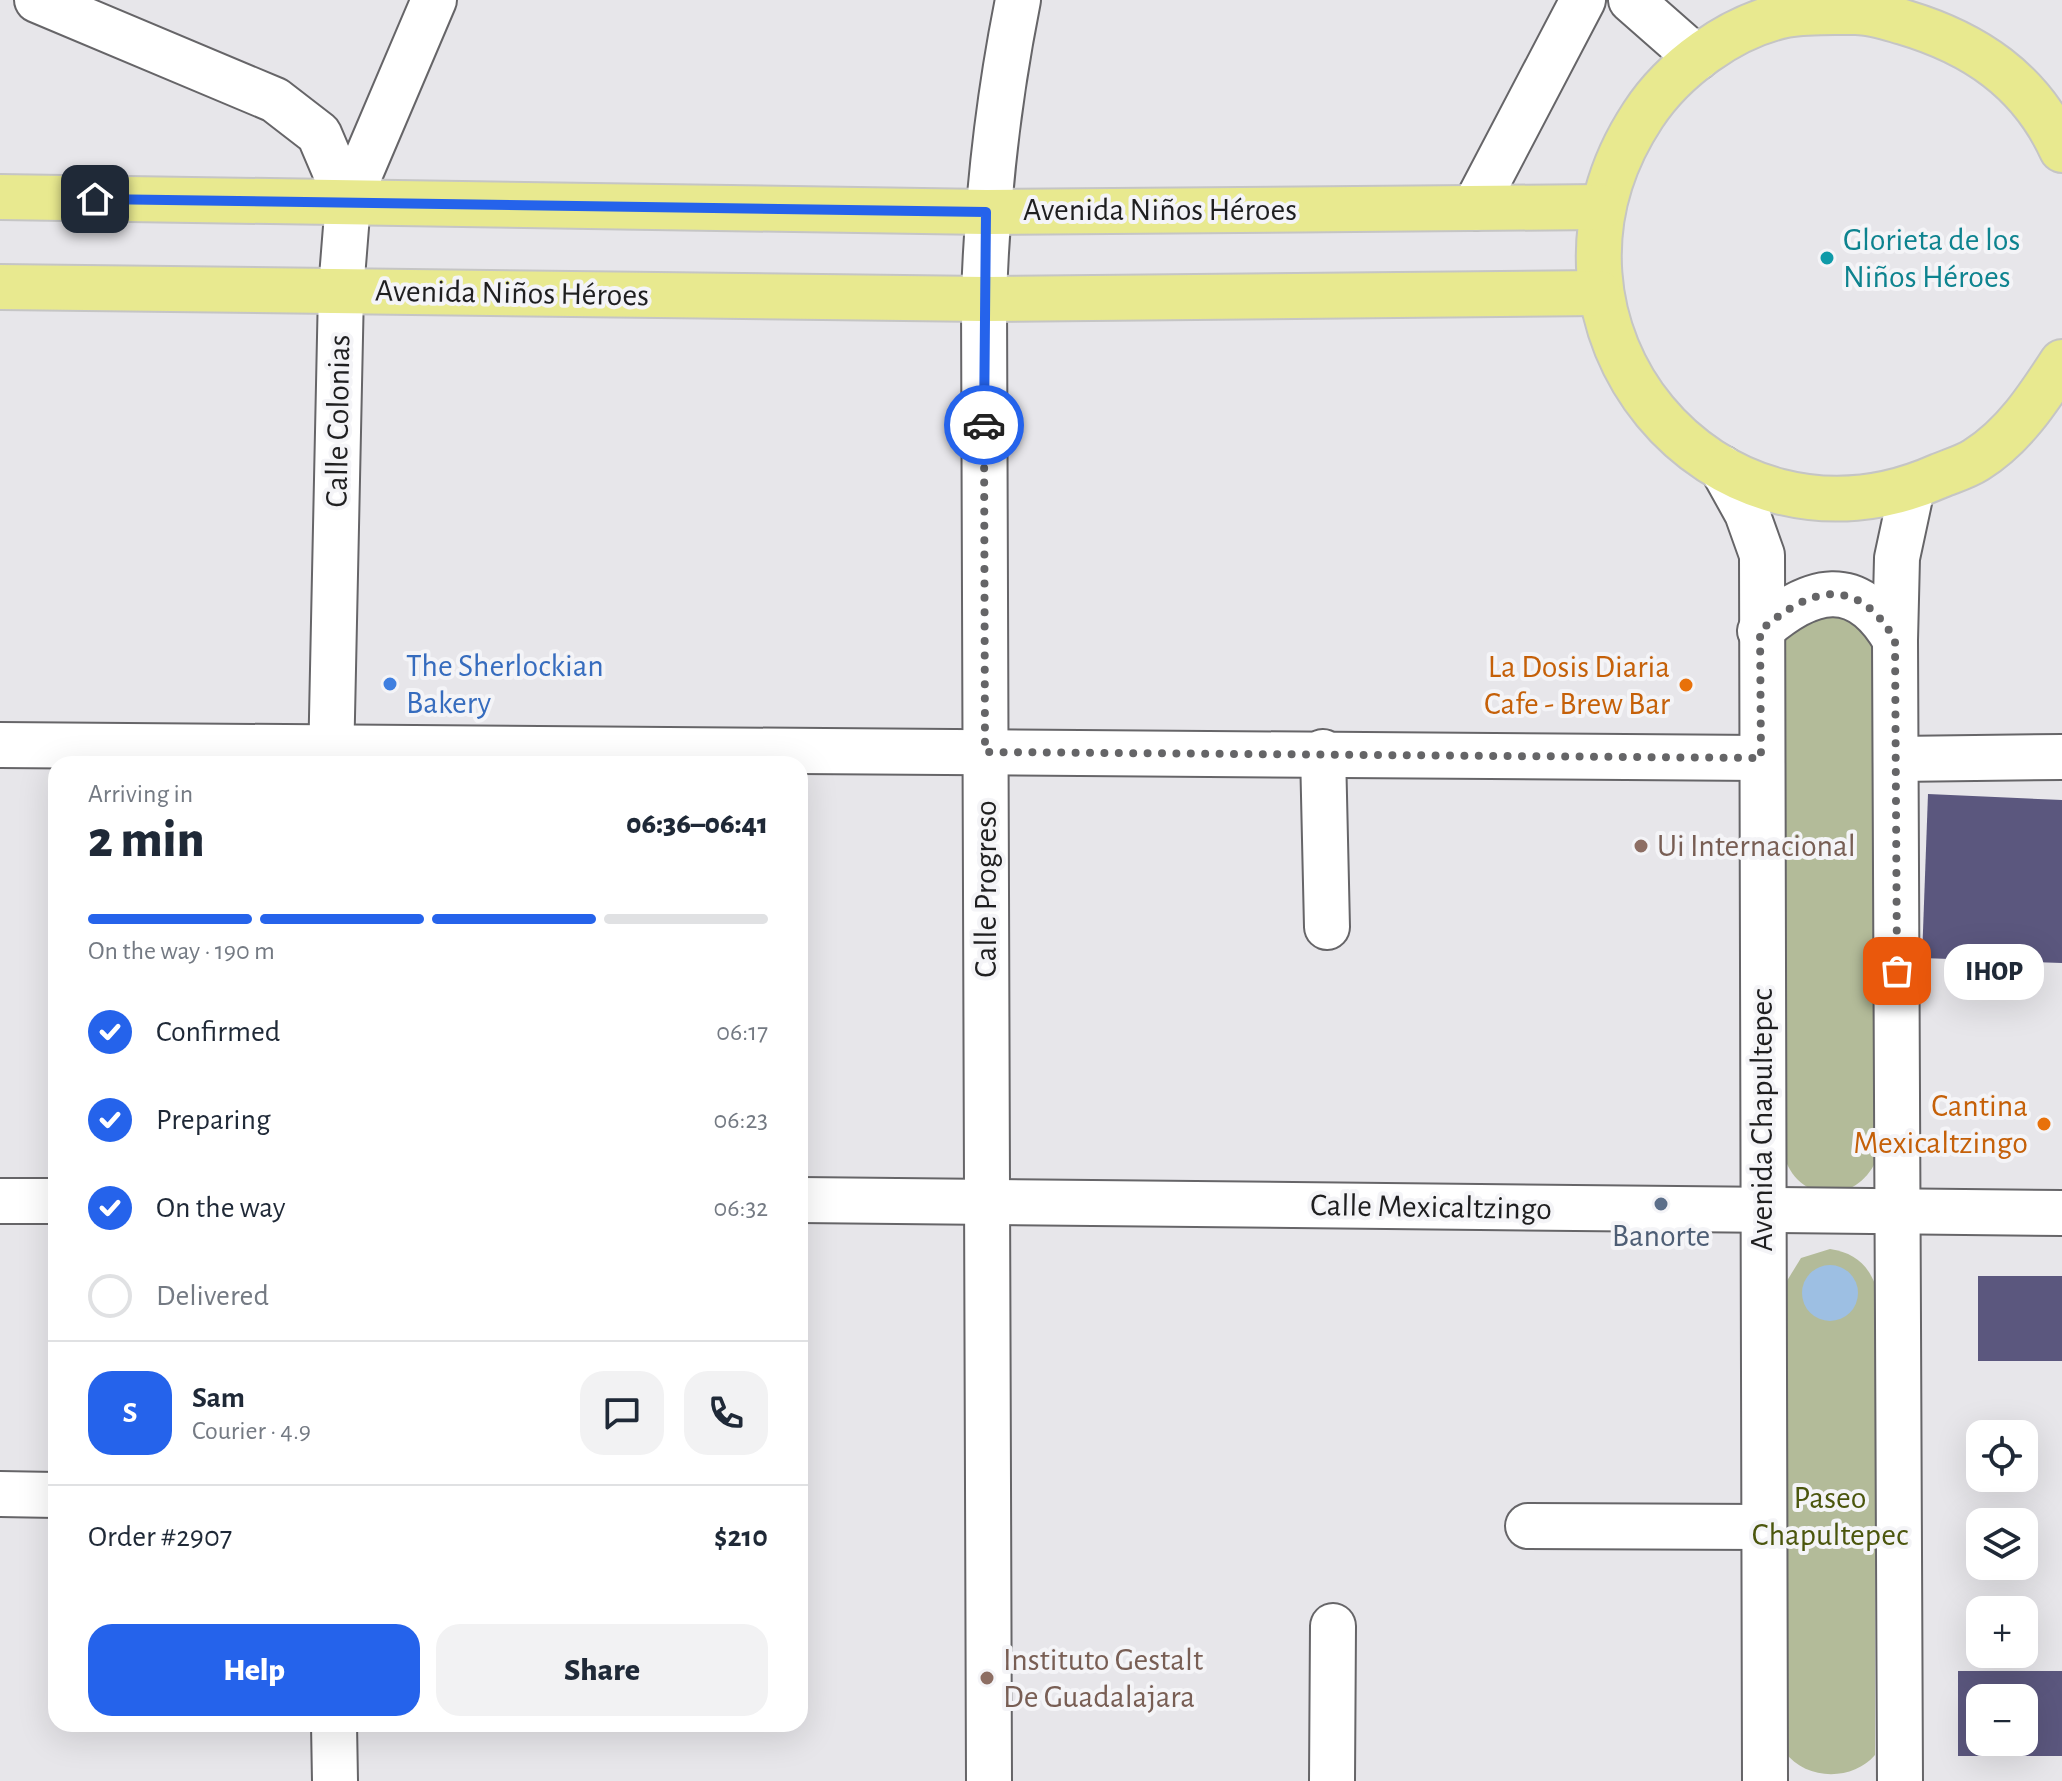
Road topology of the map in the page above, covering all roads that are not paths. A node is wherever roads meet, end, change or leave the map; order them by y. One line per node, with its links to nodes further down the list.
1 (37, 0): 11 (street)
2 (434, 0): 11 (street, Calle Colonias)
3 (1018, 0): 14 (street, Calle Progreso)
4 (1583, 0): 13 (street)
5 (1631, 0): 8 (street)
6 (1880, 8): 7 (main road); 9 (main road)
7 (1755, 12): 8 (main road)
8 (1697, 58): 12 (main road)
9 (2060, 141)
10 (0, 197): 11 (main road, Avenida Niños Héroes)
11 (348, 202): 14 (main road, Avenida Niños Héroes); 16 (street, Calle Colonias)
12 (1601, 207): 13 (main road, Avenida Niños Héroes); 17 (main road)
13 (1474, 208): 14 (main road, Avenida Niños Héroes)
14 (986, 212): 18 (street, Calle Progreso)
15 (0, 287): 16 (main road, Avenida Niños Héroes)
16 (341, 290): 18 (main road, Avenida Niños Héroes); 27 (street, Calle Colonias)
17 (1599, 293): 18 (main road, Avenida Niños Héroes); 20 (main road)
18 (984, 299): 25 (street, Calle Progreso)
19 (2062, 362): 21 (main road)
20 (1722, 468): 21 (main road); 22 (street, Avenida Chapultepec)
21 (1912, 488): 23 (street)
22 (1760, 631): 23 (street); 29 (street, Avenida Chapultepec)
23 (1895, 640): 30 (street)
24 (0, 745): 27 (street)
25 (985, 752): 26 (street); 27 (street); 33 (street, Calle Progreso)
26 (1323, 752): 29 (street); 31 (street)
27 (331, 756)
28 (2062, 757): 30 (street)
29 (1761, 758): 36 (street, Avenida Chapultepec)
30 (1896, 759): 37 (street)
31 (1327, 927)
32 (808, 1200): 33 (street, Calle Mexicaltzingo)
33 (987, 1200): 36 (street, Calle Mexicaltzingo); 46 (street, Calle Progreso)
34 (0, 1201): 35 (street)
35 (48, 1201)
36 (1762, 1212): 37 (street, Calle Mexicaltzingo); 42 (street, Avenida Chapultepec)
37 (1898, 1213): 38 (street, Calle Mexicaltzingo); 49 (street)
38 (2062, 1213)
39 (0, 1494): 40 (street)
40 (48, 1495)
41 (1528, 1526): 42 (street)
42 (1764, 1527): 48 (street, Avenida Chapultepec)
43 (1333, 1626): 47 (street)
44 (334, 1732): 45 (street)
45 (335, 1781)
46 (989, 1781)
47 (1332, 1781)
48 (1765, 1781)
49 (1900, 1781)

